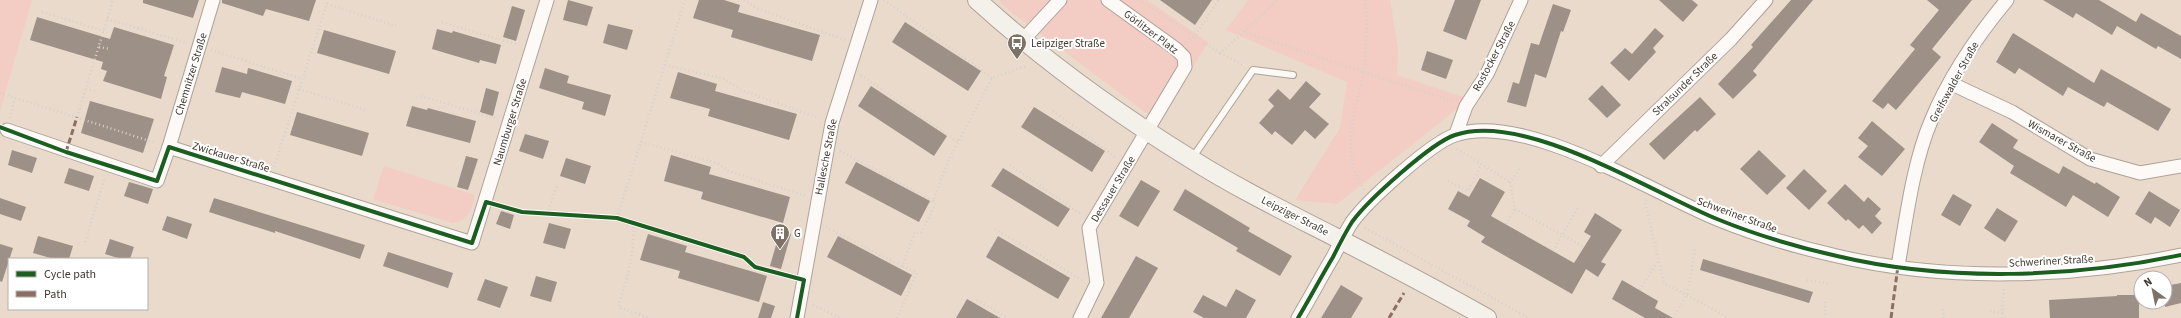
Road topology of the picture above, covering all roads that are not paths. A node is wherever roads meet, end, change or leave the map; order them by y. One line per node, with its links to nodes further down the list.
1 (213, 0): 16 (street, Chemnitzer Straße)
2 (547, 0): 21 (street, Naumburger Straße)
3 (871, 0): 24 (street, Hallesche Straße)
4 (977, 0): 10 (main road, Leipziger Straße)
5 (1060, 0): 10 (street)
6 (1108, 0): 14 (street, Görlitzer Platz)
7 (1521, 0): 15 (street, Rostocker Straße)
8 (1766, 0): 18 (street, Stralsunder Straße)
9 (2007, 0): 12 (street, Greifswalder Straße)
10 (1022, 40): 14 (main road, Leipziger Straße)
11 (1293, 75): 17 (lane)
12 (1950, 83): 19 (street, Wismarer Straße); 23 (street, Greifswalder Straße)
13 (7, 130): 16 (street)
14 (1148, 130): 17 (main road, Leipziger Straße); 25 (street, Dessauer Straße)
15 (1456, 134): 18 (street, Schweriner Straße); 20 (street, Schweriner Straße)
16 (169, 147): 21 (street, Zwickauer Straße)
17 (1191, 160): 20 (main road, Leipziger Straße)
18 (1601, 166): 23 (street, Schweriner Straße)
19 (2181, 166)
20 (1342, 240): 26 (street, Schweriner Straße); 27 (main road, Leipziger Straße)
21 (472, 243)
22 (2181, 255): 23 (street, Schweriner Straße)
23 (1898, 266)
24 (797, 318)
25 (1080, 318)
26 (1298, 318)
27 (1487, 318)

